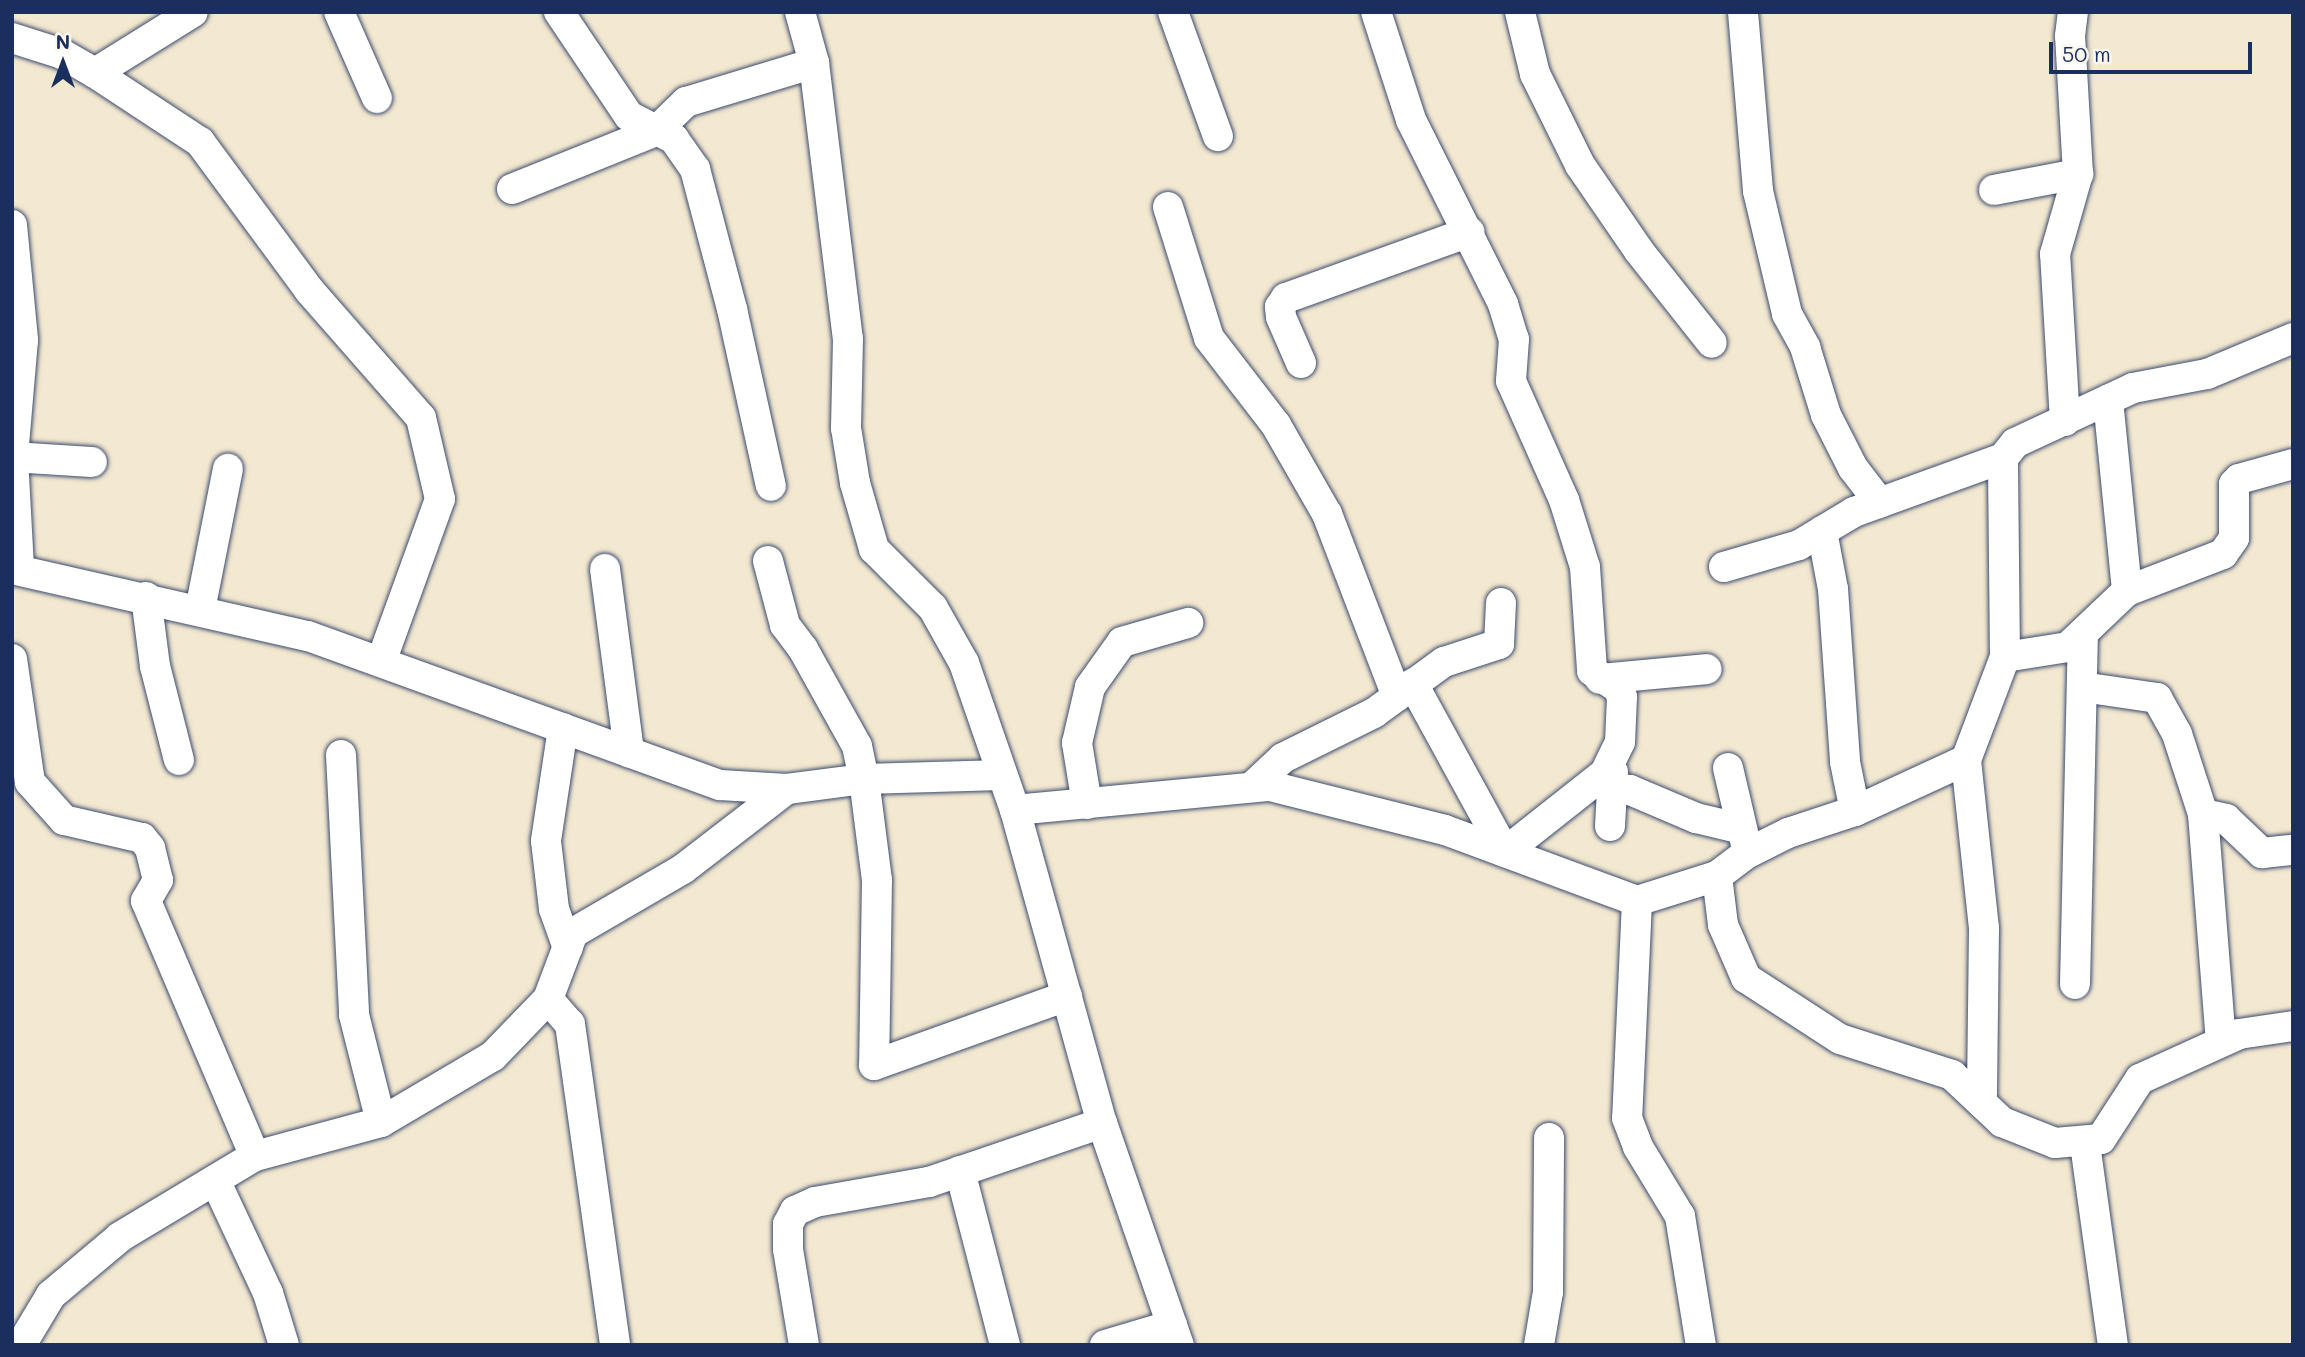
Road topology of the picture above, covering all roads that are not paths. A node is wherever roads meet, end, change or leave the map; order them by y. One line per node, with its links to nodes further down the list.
1 (193, 12): 12 (street)
2 (340, 12): 13 (street)
3 (559, 12): 14 (street)
4 (800, 12): 11 (street)
5 (1173, 12): 15 (street)
6 (1376, 12): 21 (street)
7 (1520, 12): 23 (street)
8 (1743, 12): 33 (street)
9 (2073, 12): 16 (street)
10 (12, 38): 12 (street)
11 (814, 63): 14 (street); 58 (street)
12 (95, 73): 47 (street)
13 (377, 97)
14 (656, 131): 17 (street); 32 (street)
15 (1218, 136)
16 (2078, 173): 18 (street); 26 (street)
17 (512, 189)
18 (1994, 190)
19 (1168, 207): 51 (street)
20 (12, 225): 27 (street)
21 (1469, 232): 24 (street); 49 (street)
22 (2293, 338): 25 (street)
23 (1712, 344)
24 (1301, 363)
25 (2108, 400): 26 (street); 39 (street)
26 (2065, 421): 28 (street)
27 (13, 457): 29 (street); 36 (street)
28 (2003, 458): 33 (street); 45 (street)
29 (92, 462)
30 (2293, 464): 39 (street)
31 (228, 468): 42 (street)
32 (771, 486)
33 (1880, 503): 34 (street)
34 (1822, 531): 37 (street); 65 (street)
35 (768, 561): 60 (street)
36 (16, 568): 40 (street)
37 (1724, 568)
38 (605, 569): 53 (street)
39 (2127, 591): 44 (street)
40 (146, 597): 42 (street); 55 (street)
41 (1501, 603): 51 (street)
42 (200, 610): 47 (street)
43 (1188, 623): 63 (street)
44 (2083, 637): 45 (street); 50 (street)
45 (2005, 657): 56 (street)
46 (12, 660): 84 (street)
47 (381, 662): 52 (street)
48 (1707, 669): 49 (street)
49 (1600, 679): 59 (street)
50 (2082, 687): 66 (street); 74 (street)
51 (1405, 690): 61 (street); 70 (street)
52 (563, 728): 53 (street); 73 (street)
53 (629, 752): 62 (street)
54 (341, 755): 80 (street)
55 (180, 760)
56 (1966, 760): 65 (street); 79 (street)
57 (1728, 768): 68 (street)
58 (1002, 775): 60 (street); 64 (street)
59 (1614, 775): 67 (street); 68 (street); 70 (street)
60 (864, 779): 62 (street); 75 (street)
61 (1253, 786): 63 (street); 70 (street)
62 (787, 789): 73 (street)
63 (1087, 804): 64 (street)
64 (1015, 810): 75 (street)
65 (1855, 811): 68 (street)
66 (2203, 814): 69 (street); 78 (street)
67 (1610, 826)
68 (1745, 841): 71 (street)
69 (2293, 850)
70 (1505, 852): 72 (street)
71 (1717, 876): 72 (street); 79 (street)
72 (1637, 901): 95 (street)
73 (568, 948): 76 (street)
74 (2075, 984)
75 (1067, 996): 81 (street)
76 (548, 999): 80 (street); 90 (street)
77 (2293, 1026): 78 (street)
78 (2221, 1041): 83 (street)
79 (1982, 1104): 83 (street)
80 (382, 1122): 84 (street)
81 (1102, 1123): 85 (street); 87 (street)
82 (1549, 1138): 94 (street)
83 (2085, 1144): 96 (street)
84 (255, 1156): 86 (street)
85 (960, 1171): 91 (street); 92 (street)
86 (215, 1180): 88 (street); 89 (street)
87 (1175, 1335): 93 (street)
88 (21, 1345)
89 (284, 1345)
90 (614, 1345)
91 (804, 1345)
92 (1005, 1345)
93 (1105, 1345)
94 (1539, 1345)
95 (1701, 1345)
96 (2113, 1345)

